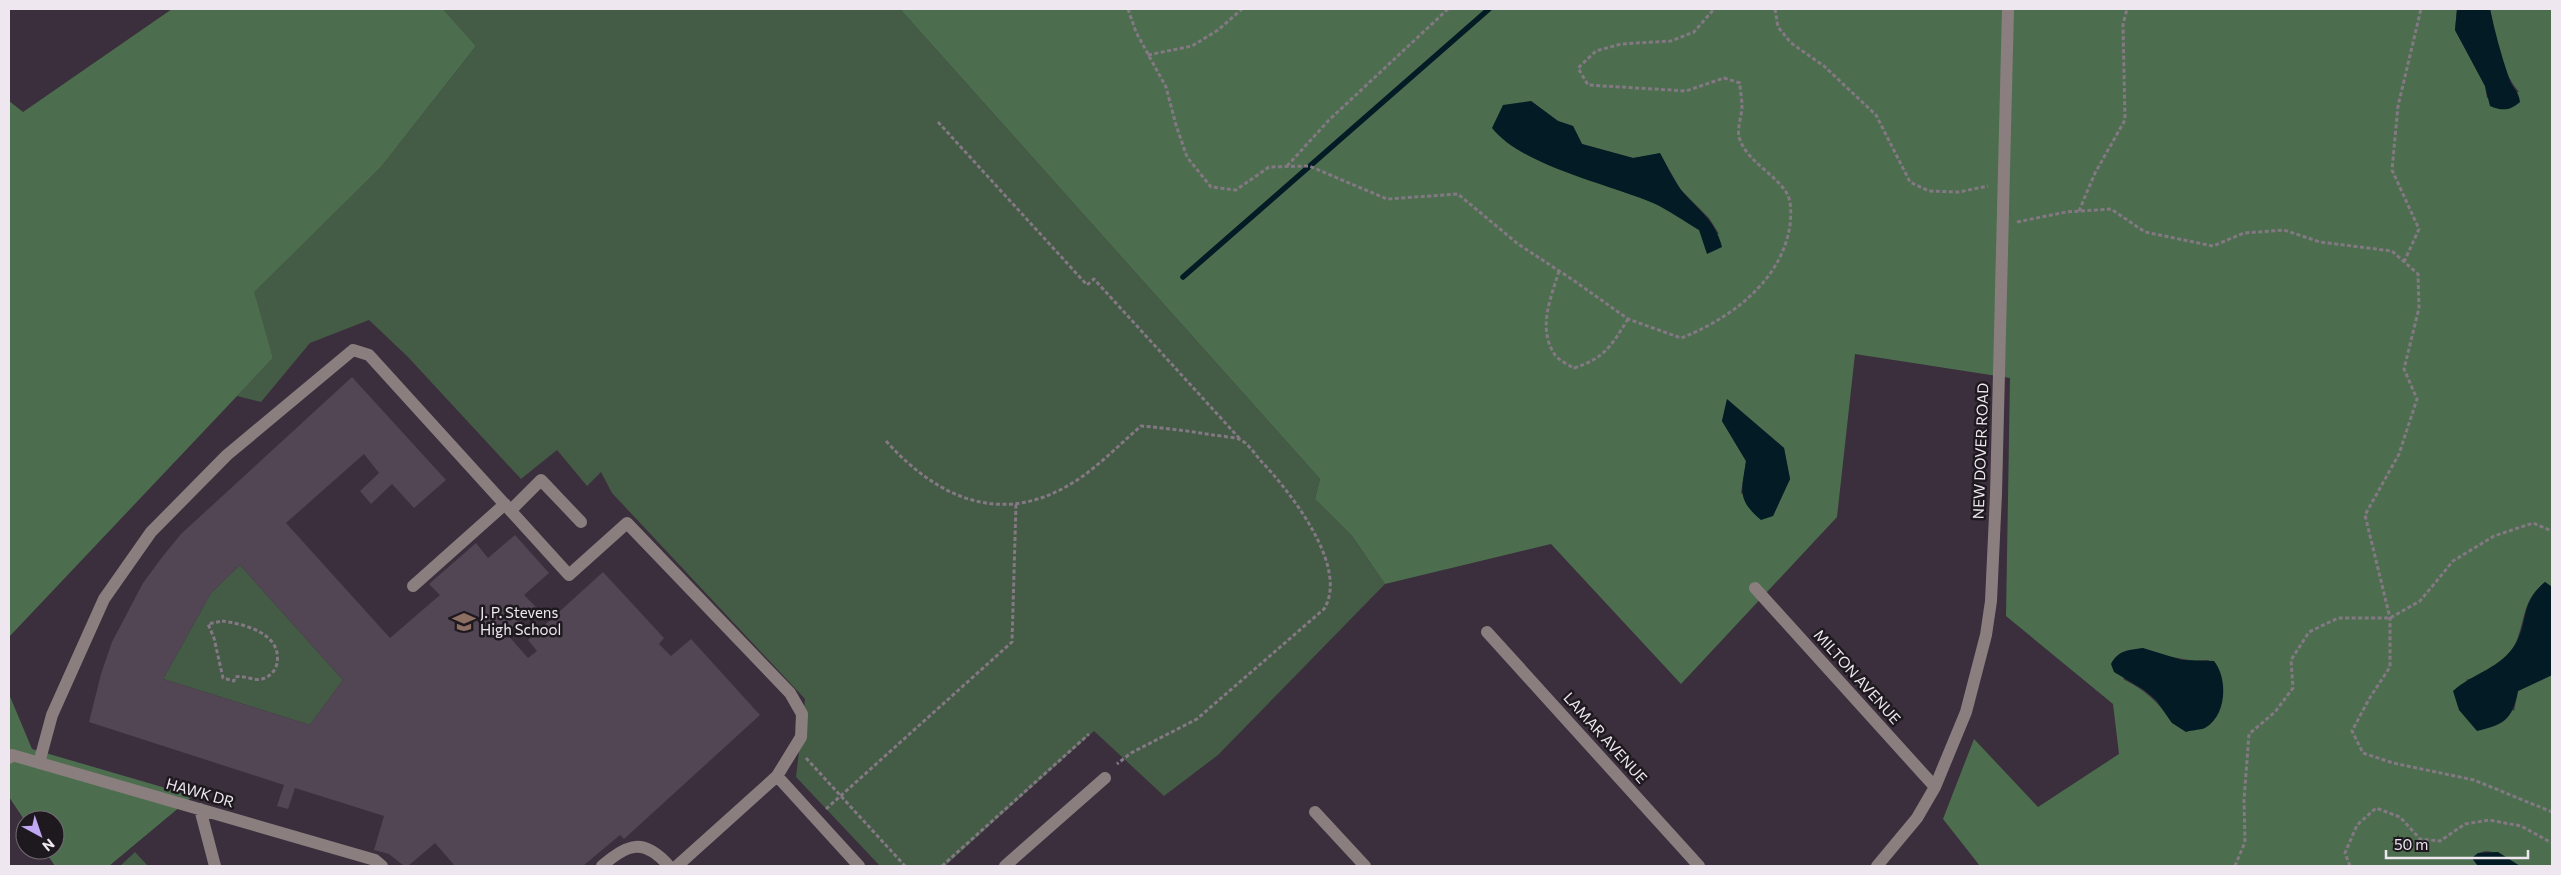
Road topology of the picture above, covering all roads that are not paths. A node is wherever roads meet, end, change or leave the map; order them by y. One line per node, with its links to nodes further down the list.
1 (2008, 9): 11 (street, NEW DOVER ROAD)
2 (508, 507): 3 (street); 4 (street); 8 (street); 9 (street)
3 (581, 522)
4 (413, 586)
5 (1755, 588): 11 (street, MILTON AVENUE)
6 (1487, 632): 22 (street, LAMAR AVENUE)
7 (9, 758): 8 (street, HAWK DR)
8 (39, 763): 12 (street, HAWK DR)
9 (777, 776): 18 (street); 19 (street)
10 (1105, 778): 20 (street)
11 (1935, 787): 23 (street, NEW DOVER ROAD)
12 (200, 809): 14 (street); 15 (street, HAWK DR)
13 (1315, 812): 21 (street)
14 (214, 866)
15 (382, 866)
16 (602, 866): 17 (street)
17 (669, 866)
18 (677, 866)
19 (859, 866)
20 (1005, 866)
21 (1365, 866)
22 (1699, 866)
23 (1877, 866)

